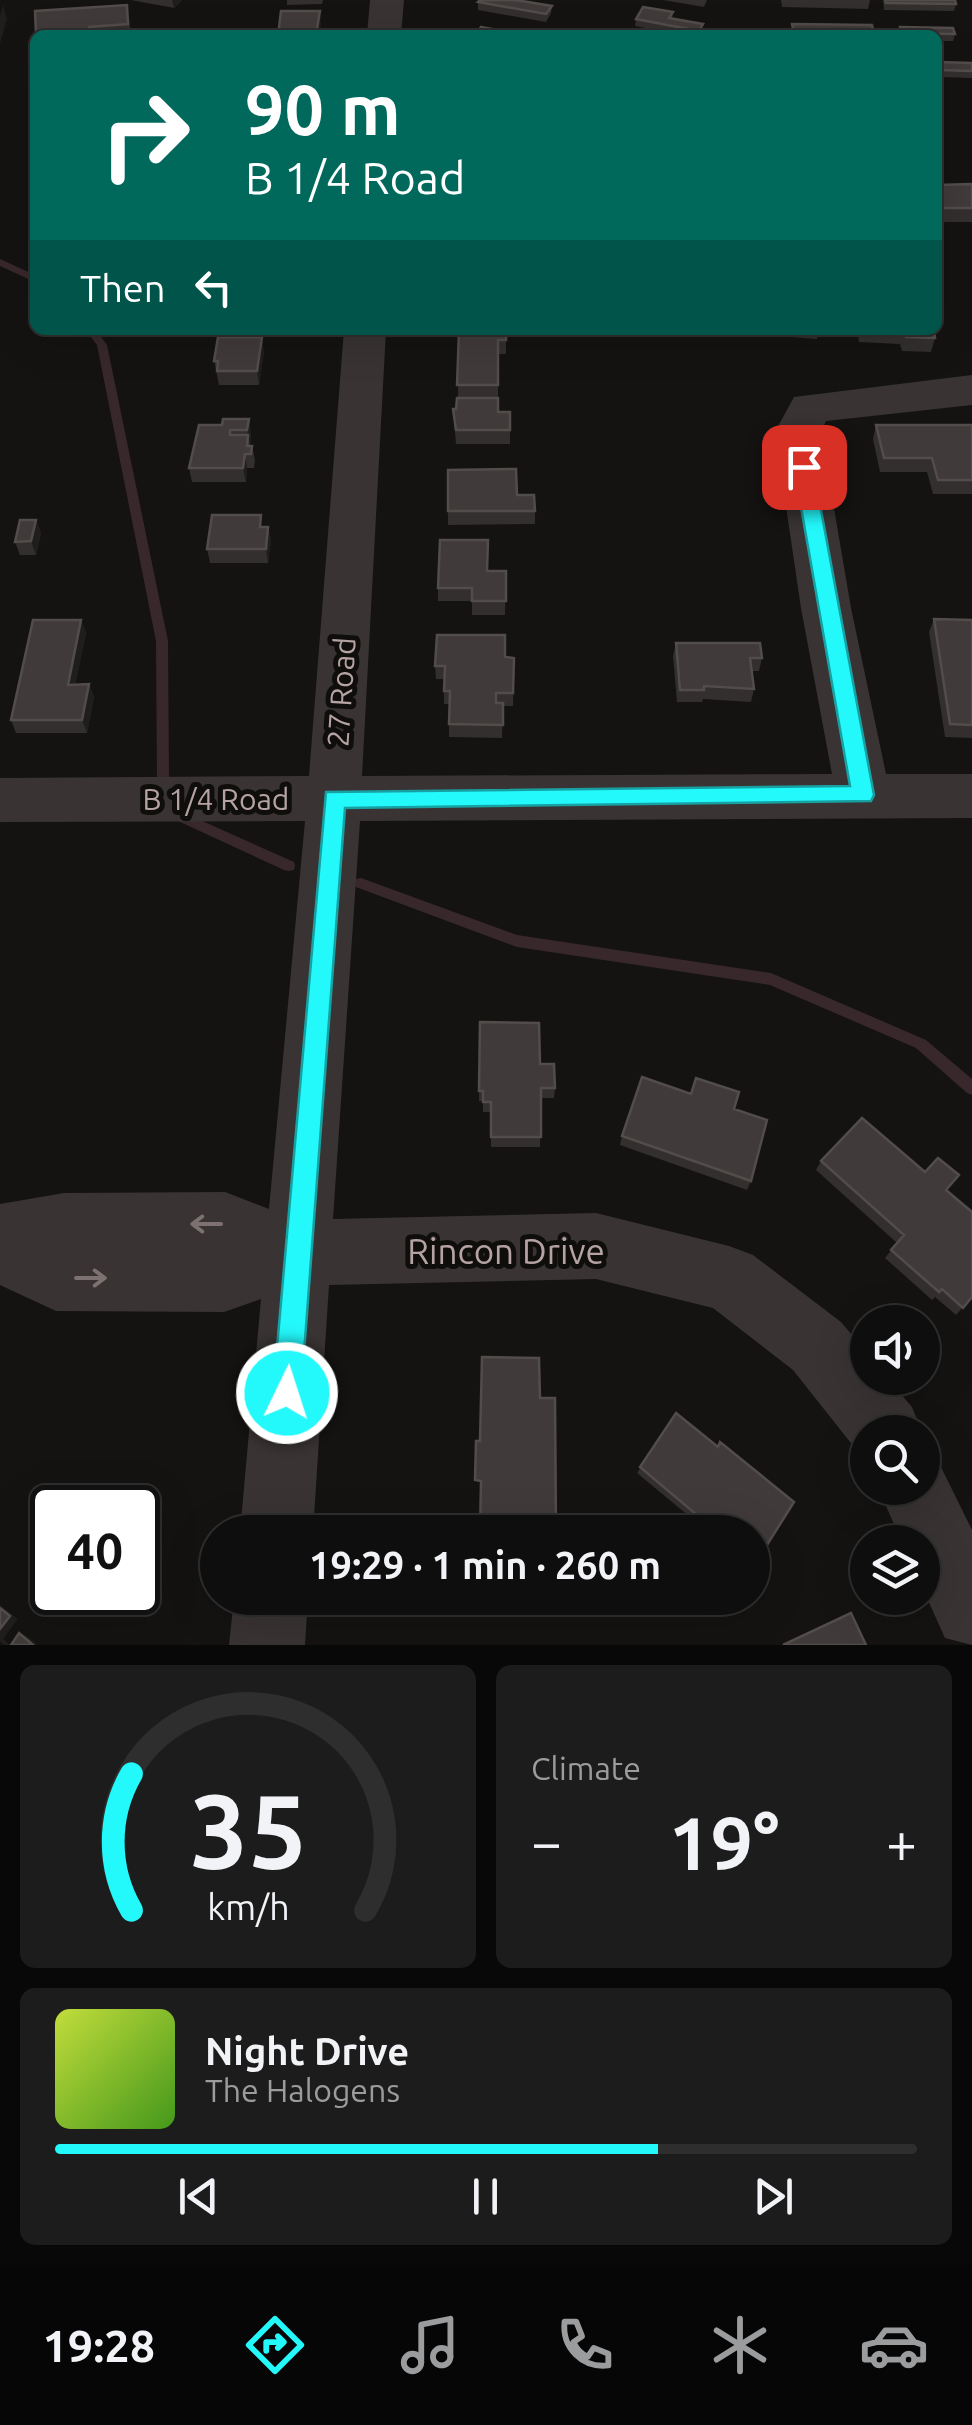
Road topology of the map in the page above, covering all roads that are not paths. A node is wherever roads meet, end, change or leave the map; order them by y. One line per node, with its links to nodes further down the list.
1 (387, 0): 2 (street)
2 (384, 30)
3 (364, 335): 7 (street, 27 Road)
4 (972, 390): 5 (street)
5 (863, 795): 6 (street, B 1/4 Road); 7 (street, B 1/4 Road)
6 (972, 796)
7 (334, 799): 8 (street, B 1/4 Road); 11 (street, 27 Road)
8 (0, 800)
9 (0, 1236): 11 (street, one-way to 9)
10 (0, 1250): 11 (street, one-way to 11)
11 (298, 1253): 12 (street, Rincon Drive); 14 (street, 27 Road)
12 (873, 1415)
13 (922, 1505): 15 (street)
14 (277, 1515)
15 (972, 1611)
16 (270, 1615): 17 (street)
17 (267, 1645)

